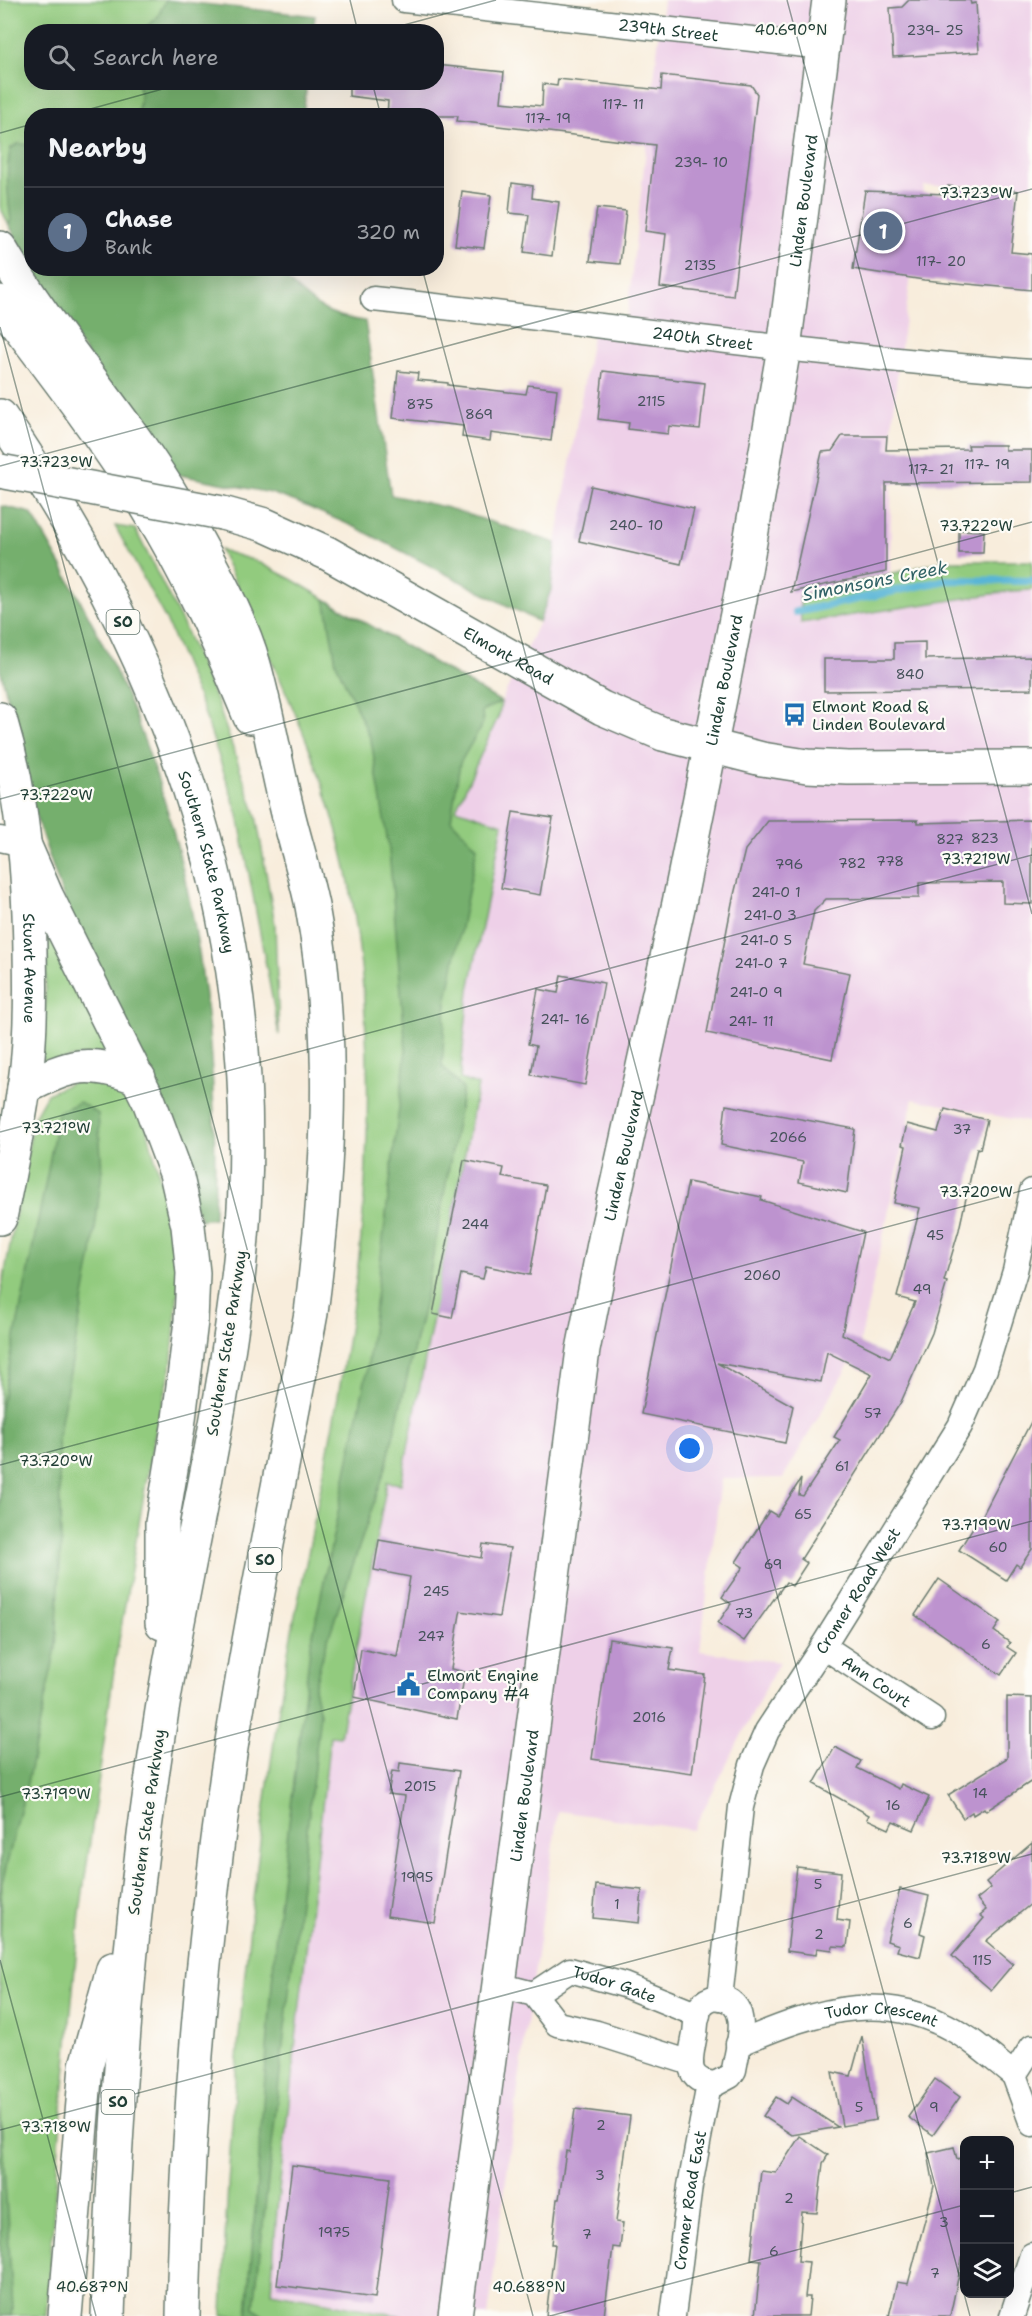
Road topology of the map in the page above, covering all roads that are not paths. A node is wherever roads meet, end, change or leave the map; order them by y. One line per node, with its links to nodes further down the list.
1 (404, 0): 3 (street, 239th Street)
2 (829, 0): 3 (main road, Linden Boulevard)
3 (823, 47): 7 (main road, Linden Boulevard)
4 (0, 248): 14 (main road)
5 (373, 299): 7 (street, 240th Street)
6 (0, 302): 14 (main road)
7 (784, 348): 8 (street, 240th Street); 12 (main road, Linden Boulevard)
8 (1032, 372)
9 (0, 416): 23 (main road, Southern State Parkway / SO)
10 (0, 471): 12 (main road, Elmont Road, bridge)
11 (0, 719): 15 (main road, Stuart Avenue)
12 (711, 746): 13 (main road, Elmont Road); 26 (main road, Linden Boulevard)
13 (1032, 767)
14 (286, 807): 39 (main road, SO)
15 (12, 842): 16 (main road); 17 (main road, Stuart Avenue)
16 (139, 1078): 17 (main road); 23 (main road)
17 (24, 1088): 18 (main road, Stuart Avenue)
18 (8, 1138): 20 (main road, Stuart Avenue)
19 (1032, 1191): 21 (street, Cromer Road West)
20 (0, 1218)
21 (1023, 1274): 22 (street, Cromer Road West)
22 (824, 1646): 24 (street, Ann Court); 28 (street, Cromer Road West)
23 (162, 1708): 25 (main road, Southern State Parkway / SO)
24 (932, 1718)
25 (136, 1889): 37 (main road); 38 (main road, Southern State Parkway / SO)
26 (499, 1985): 27 (street); 40 (main road, Linden Boulevard)
27 (534, 1994): 29 (street, Tudor Gate); 32 (street)
28 (720, 1998): 29 (street); 30 (street)
29 (698, 2015): 32 (street)
30 (738, 2044): 33 (street, Tudor Crescent); 34 (street)
31 (1032, 2047): 33 (street)
32 (691, 2063): 34 (street)
33 (1014, 2074): 35 (street)
34 (709, 2084): 41 (street, Cromer Road East)
35 (1032, 2124)
36 (1032, 2255): 42 (street)
37 (65, 2316)
38 (108, 2316)
39 (183, 2316)
40 (454, 2316)
41 (673, 2316)
42 (1012, 2316)

